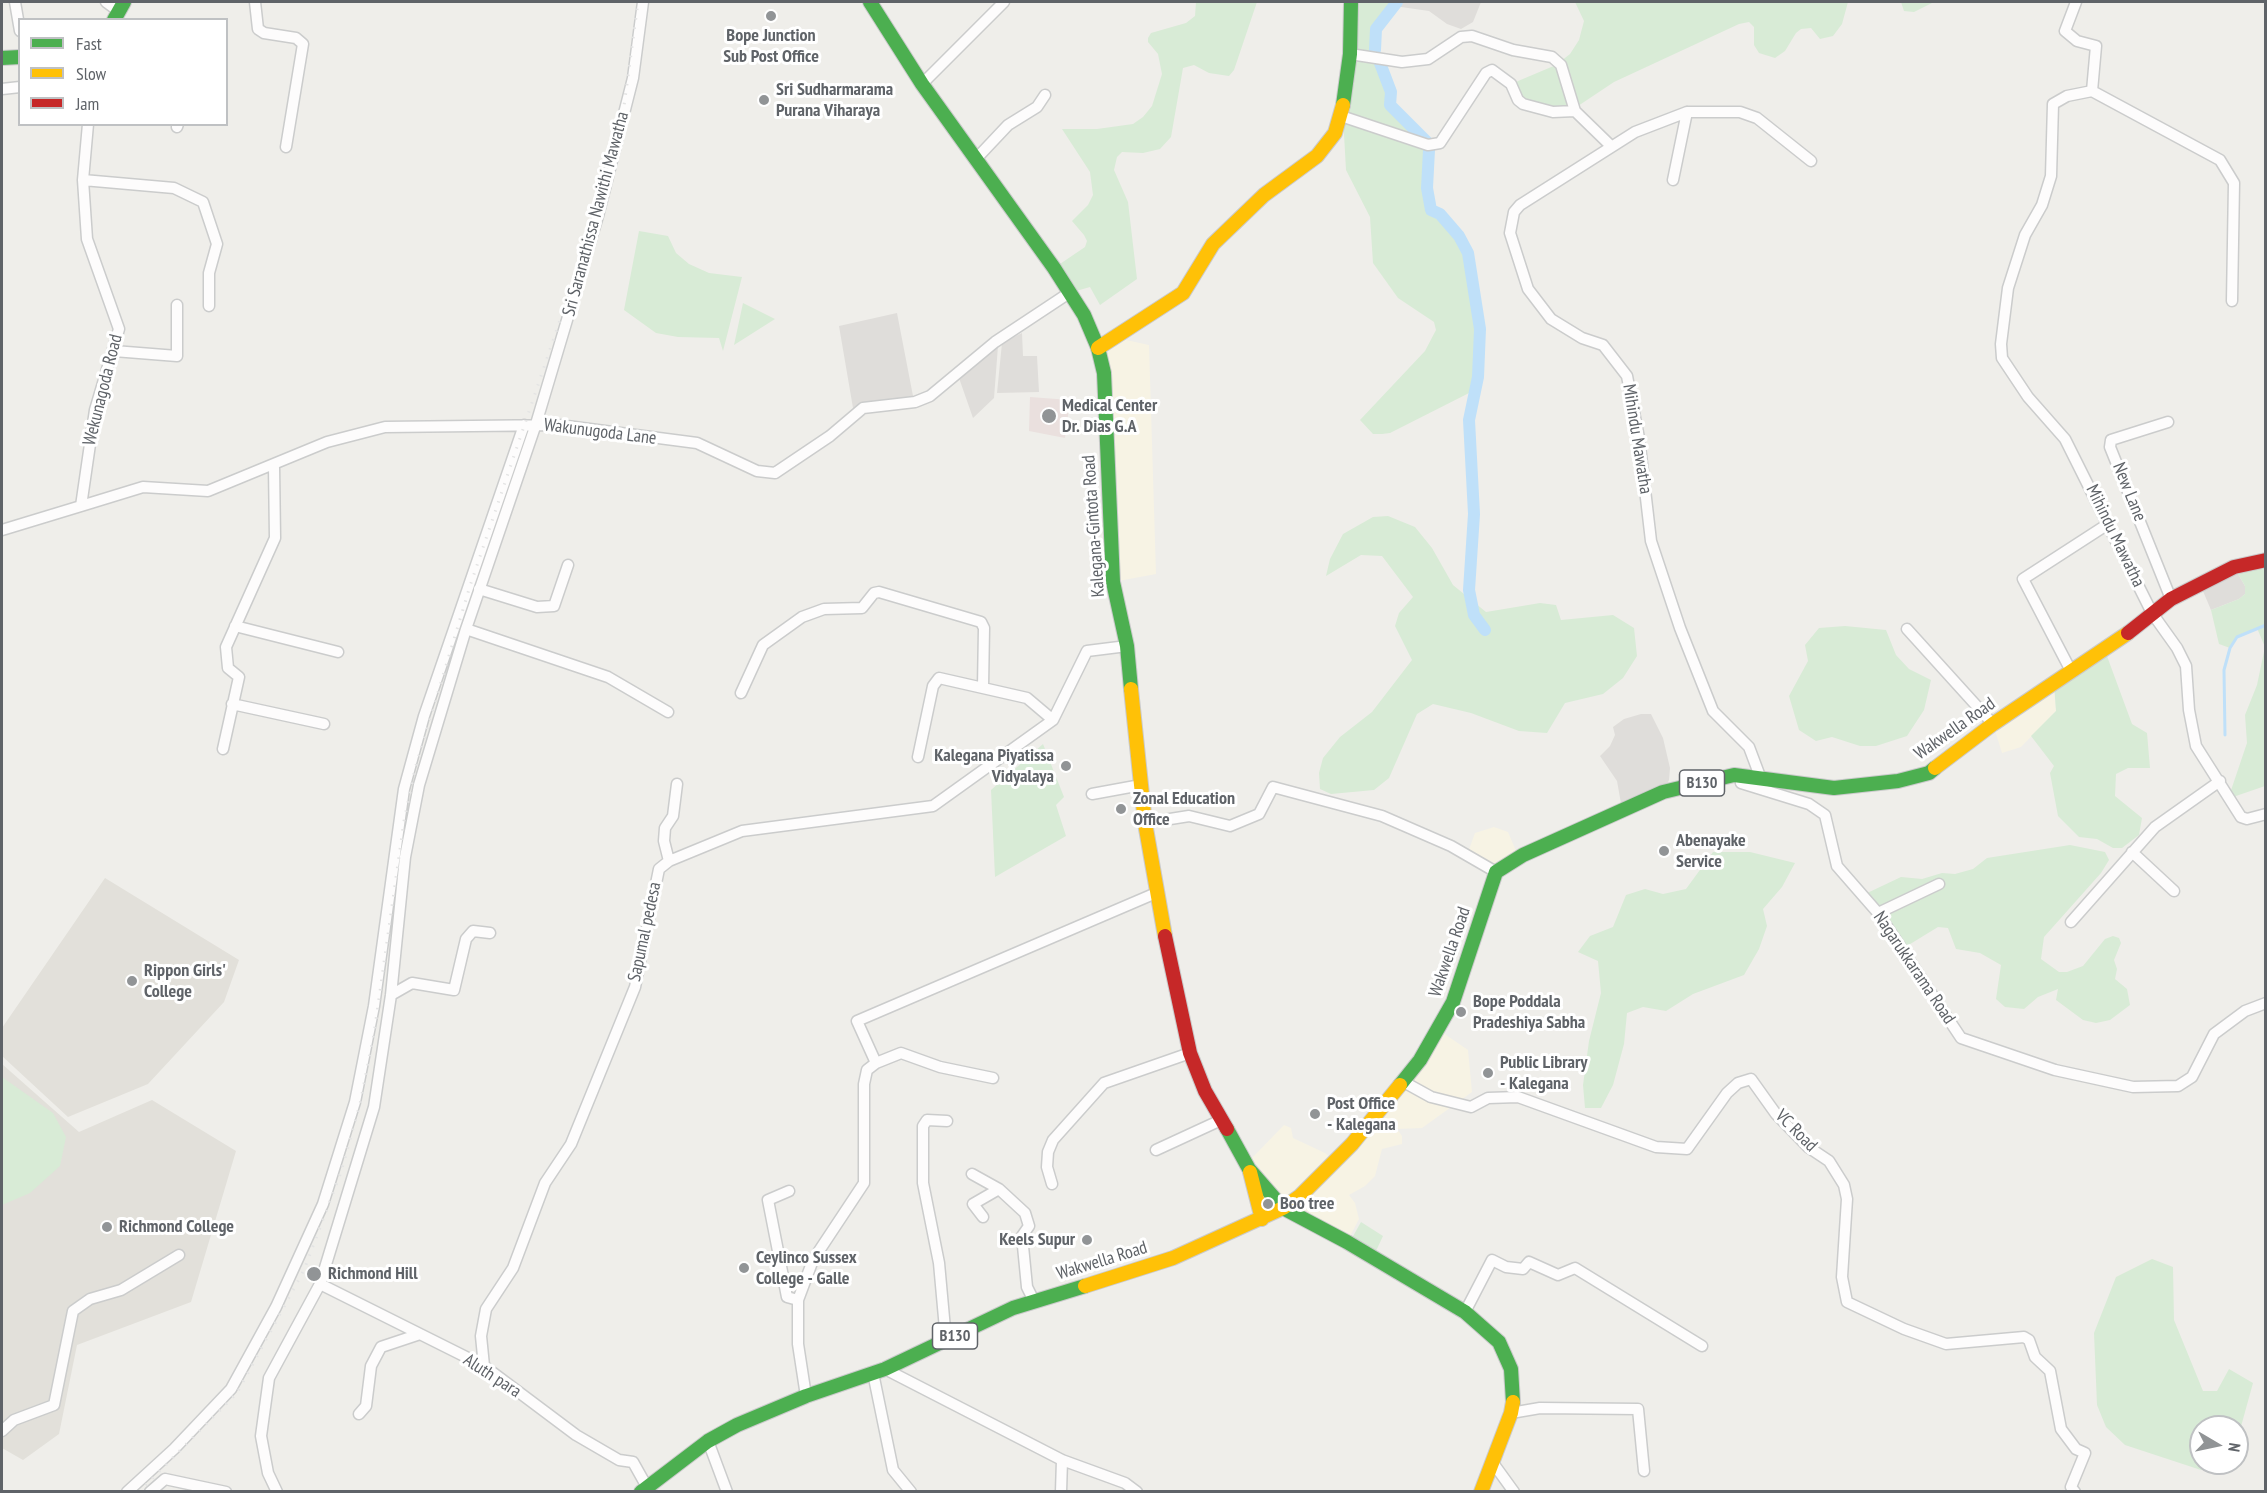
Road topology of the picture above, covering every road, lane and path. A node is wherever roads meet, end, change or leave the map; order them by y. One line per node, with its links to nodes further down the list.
1 (15, 2): 8 (street)
2 (255, 2): 22 (street)
3 (643, 2): 34 (street, Sri Saranathissa Nawithi Mawatha)
4 (870, 2): 12 (main road, Kalegana-Gintota Road)
5 (1004, 2): 12 (street)
6 (1351, 2): 9 (main road)
7 (2076, 2): 15 (street)
8 (18, 19)
9 (1350, 54): 17 (street); 19 (main road)
10 (18, 57): 11 (main road)
11 (2, 58)
12 (922, 84): 23 (main road, Kalegana-Gintota Road)
13 (18, 87): 14 (street)
14 (2, 89)
15 (2091, 91): 28 (street); 38 (street, Mihindu Mawatha)
16 (1045, 95): 23 (street)
17 (1575, 111): 19 (street); 21 (street)
18 (1687, 112): 21 (street, Mihindu Mawatha); 24 (street, Mihindu Mawatha); 26 (street)
19 (1341, 116): 31 (main road)
20 (88, 126): 25 (street, Wekunagoda Road)
21 (1611, 146): 61 (street, Mihindu Mawatha)
22 (286, 147)
23 (975, 160): 27 (main road, Kalegana-Gintota Road)
24 (1811, 161)
25 (84, 180): 30 (street); 32 (street, Wekunagoda Road)
26 (1673, 180)
27 (1069, 293): 31 (main road, Kalegana-Gintota Road); 34 (street, Wakunugoda Lane)
28 (2232, 301)
29 (177, 305): 32 (street)
30 (209, 306)
31 (1098, 348): 48 (main road, Kalegana-Gintota Road)
32 (114, 351): 37 (street, Wekunagoda Road)
33 (2168, 422): 43 (street, New Lane)
34 (536, 424): 35 (street, Wakunugoda Lane); 42 (street, Sri Saranathissa Nawithi Mawatha)
35 (524, 425): 36 (street, Wakunugoda Lane); 113 (street)
36 (274, 466): 37 (street, Wakunugoda Lane); 45 (street)
37 (81, 506): 39 (street)
38 (2108, 524): 44 (street, Mihindu Mawatha); 50 (street)
39 (2, 530)
40 (2265, 560): 43 (main road, Wakwella Road / B130)
41 (568, 565): 42 (street)
42 (479, 589): 46 (street, Sri Saranathissa Nawithi Mawatha)
43 (2171, 599): 44 (main road, Wakwella Road / B130)
44 (2152, 613): 50 (main road, Wakwella Road / B130); 62 (street, Mihindu Mawatha)
45 (235, 626): 49 (street); 53 (street)
46 (466, 629): 54 (street); 77 (street, Sri Saranathissa Nawithi Mawatha)
47 (1907, 629): 57 (street)
48 (1127, 646): 55 (street, Sapumal pedesa); 64 (main road, Kalegana-Gintota Road)
49 (338, 652)
50 (2071, 671): 57 (main road, Wakwella Road / B130)
51 (983, 687): 52 (street); 55 (street); 59 (street)
52 (741, 693)
53 (232, 704): 56 (street); 58 (street)
54 (668, 712)
55 (1053, 720): 69 (street, Sapumal pedesa)
56 (324, 724)
57 (1993, 724): 61 (main road, Wakwella Road / B130)
58 (223, 749)
59 (918, 757)
60 (1723, 777): 61 (main road, Wakwella Road / B130); 70 (main road, Wakwella Road / B130); 74 (street, Nagarukkarama Road)
61 (1761, 779)
62 (2220, 781): 66 (street, Mihindu Mawatha); 68 (street)
63 (677, 784): 69 (street)
64 (1141, 785): 65 (street); 67 (main road, Kalegana-Gintota Road)
65 (1092, 794)
66 (2265, 814)
67 (1145, 823): 70 (street); 73 (main road, Kalegana-Gintota Road)
68 (2132, 852): 72 (street); 75 (street)
69 (669, 861): 102 (street, Sapumal pedesa)
70 (1496, 872): 82 (main road, Wakwella Road / B130)
71 (1939, 884): 74 (street)
72 (2174, 891)
73 (1156, 893): 79 (main road, Kalegana-Gintota Road); 80 (street)
74 (1878, 913): 78 (street, Nagarukkarama Road)
75 (2071, 922)
76 (490, 933): 77 (street)
77 (391, 995): 95 (street, Sri Saranathissa Nawithi Mawatha)
78 (2265, 1003)
79 (1190, 1053): 83 (main road, Kalegana-Gintota Road); 88 (street)
80 (876, 1063): 81 (street); 96 (street)
81 (993, 1078)
82 (1402, 1081): 91 (main road, Wakwella Road / B130); 123 (street, VC Road)
83 (1221, 1120): 85 (street); 86 (main road, Kalegana-Gintota Road)
84 (947, 1121): 100 (street)
85 (1156, 1150)
86 (1249, 1169): 91 (main road, Kalegana-Gintota Road); 93 (main road, Kalegana-Gintota Road)
87 (972, 1174): 89 (street)
88 (1052, 1185)
89 (999, 1189): 92 (street); 97 (street)
90 (789, 1191): 96 (street)
91 (1283, 1208): 93 (main road, Wakwella Road / B130); 98 (main road)
92 (983, 1217)
93 (1262, 1219): 97 (main road, Wakwella Road / B130)
94 (179, 1255): 107 (street)
95 (320, 1284): 99 (street, Aluth para); 116 (street, Sri Saranathissa Nawithi Mawatha)
96 (798, 1300): 104 (street)
97 (1034, 1301): 100 (main road, Wakwella Road / B130)
98 (1465, 1312): 101 (street); 105 (main road)
99 (420, 1334): 102 (street, Aluth para); 106 (street)
100 (946, 1340): 103 (main road, Wakwella Road / B130)
101 (1702, 1346)
102 (484, 1366): 112 (street, Aluth para)
103 (879, 1371): 104 (main road, Wakwella Road / B130); 109 (street); 118 (street)
104 (806, 1396): 108 (main road, Wakwella Road / B130)
105 (1511, 1413): 110 (main road); 111 (street)
106 (359, 1414)
107 (2, 1431)
108 (708, 1441): 112 (main road, Wakwella Road / B130); 117 (street)
109 (1062, 1460): 119 (street); 120 (street)
110 (1493, 1463): 121 (main road); 122 (street)
111 (1644, 1471)
112 (644, 1489)
113 (127, 1491)
114 (150, 1491): 115 (street)
115 (226, 1491)
116 (278, 1491)
117 (727, 1491)
118 (911, 1491)
119 (1061, 1491)
120 (1137, 1491)
121 (1481, 1491)
122 (1514, 1491)
123 (2075, 1491)

